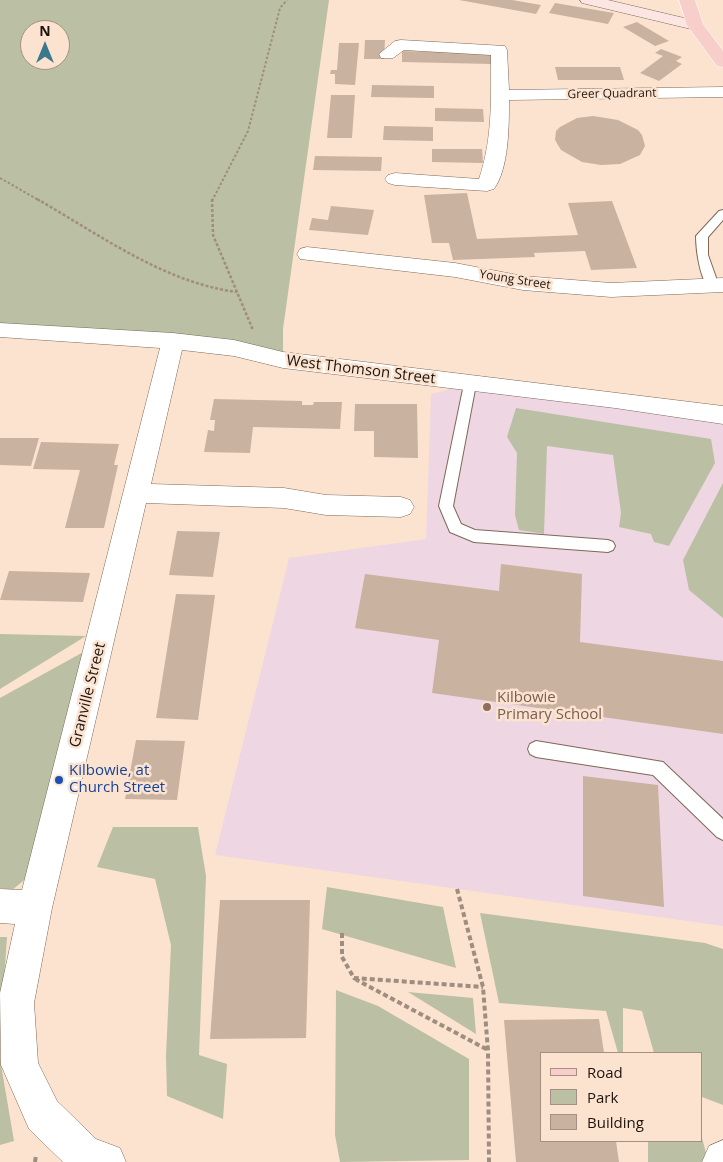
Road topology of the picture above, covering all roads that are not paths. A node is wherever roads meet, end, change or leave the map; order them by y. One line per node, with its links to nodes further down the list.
1 (588, 0): 3 (street)
2 (687, 0): 3 (main road)
3 (695, 25): 5 (main road)
4 (388, 54): 7 (street)
5 (723, 62)
6 (723, 92): 7 (street, Greer Quadrant)
7 (500, 96): 8 (street)
8 (395, 179)
9 (723, 213): 11 (lane)
10 (307, 254): 11 (street, Young Street)
11 (718, 285)
12 (0, 330): 13 (street, West Thomson Street)
13 (173, 341): 14 (street, West Thomson Street); 16 (street, Granville Street)
14 (470, 384): 15 (street, West Thomson Street); 18 (lane)
15 (723, 415)
16 (136, 493): 17 (street); 22 (street, Granville Street)
17 (400, 507)
18 (608, 546)
19 (536, 750): 20 (lane)
20 (723, 831)
21 (0, 906): 22 (street)
22 (35, 908): 23 (street, Granville Street)
23 (106, 1162)

